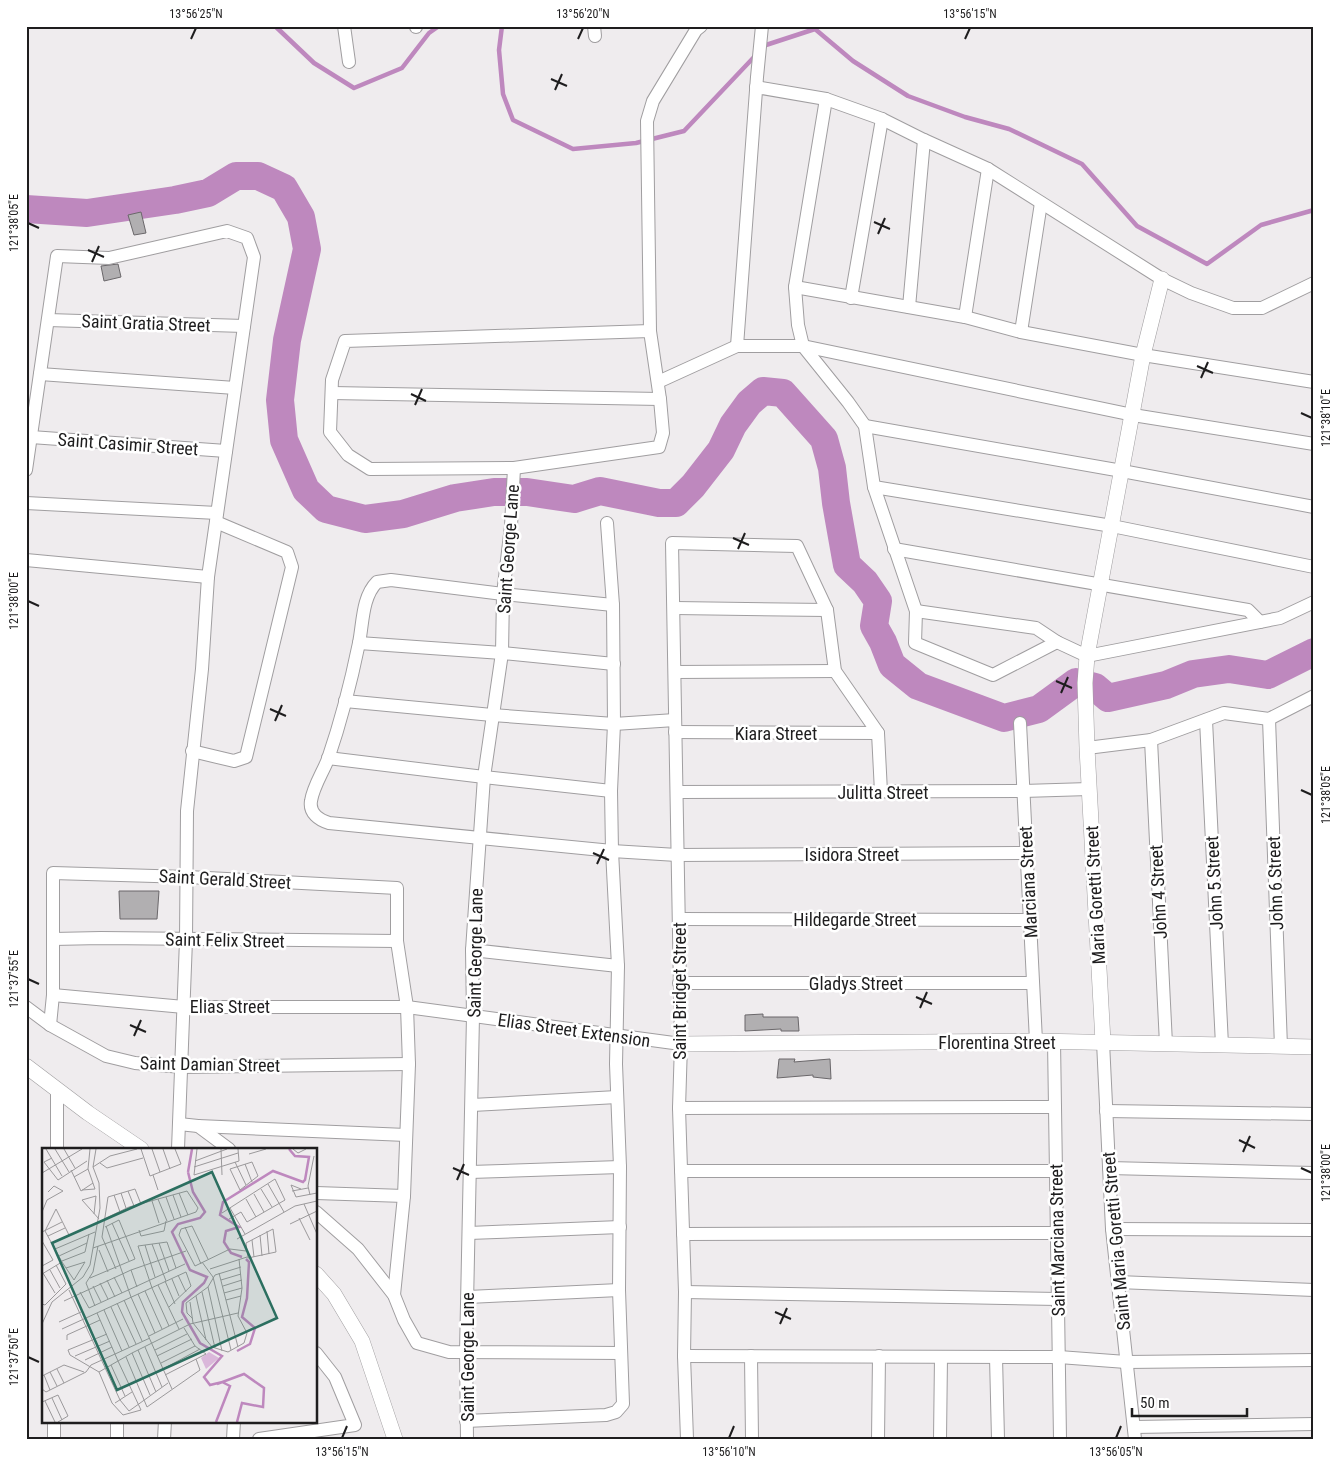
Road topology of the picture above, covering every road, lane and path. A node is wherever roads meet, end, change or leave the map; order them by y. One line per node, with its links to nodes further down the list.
1 (344, 26): 4 (street)
2 (701, 26): 19 (street)
3 (762, 26): 5 (street)
4 (349, 62)
5 (756, 87): 6 (street); 21 (street)
6 (826, 99): 7 (street); 13 (street)
7 (882, 119): 8 (street); 14 (street)
8 (924, 140): 9 (street); 15 (street)
9 (988, 169): 10 (street); 16 (street)
10 (1041, 203): 11 (street); 20 (street)
11 (1162, 279): 12 (street); 23 (street, Maria Goretti Street)
12 (1314, 283)
13 (795, 287): 14 (street); 22 (street)
14 (851, 298): 15 (street)
15 (909, 307): 16 (street)
16 (965, 318): 20 (street)
17 (48, 320): 18 (street, Saint Gratia Street); 18 (street); 24 (street)
18 (244, 326): 27 (street)
19 (650, 331): 25 (street); 28 (street)
20 (1021, 332): 23 (street)
21 (737, 346): 22 (street); 25 (street)
22 (803, 346): 30 (street); 31 (street)
23 (1144, 356): 26 (street); 30 (street, Maria Goretti Street)
24 (40, 374): 27 (street); 32 (street)
25 (658, 382): 29 (street)
26 (1314, 382)
27 (235, 388): 34 (street)
28 (332, 393): 29 (street); 37 (street)
29 (660, 399): 37 (street)
30 (1133, 415): 33 (street); 36 (street, Maria Goretti Street)
31 (865, 426): 36 (street); 38 (street)
32 (31, 437): 34 (street, Saint Casimir Street); 35 (street)
33 (1314, 444)
34 (226, 451): 41 (street)
35 (26, 470)
36 (1122, 471): 40 (street); 43 (street, Maria Goretti Street)
37 (514, 472): 49 (street, Saint George Lane)
38 (874, 487): 43 (street); 44 (street)
39 (26, 503): 41 (street)
40 (1314, 507)
41 (216, 518): 47 (street); 74 (street)
42 (607, 522): 51 (street)
43 (1112, 526): 46 (street); 48 (street, Maria Goretti Street)
44 (894, 549): 48 (street); 54 (street)
45 (26, 560): 47 (street)
46 (1314, 567)
47 (208, 577): 74 (street)
48 (1101, 584): 55 (street); 59 (street, Maria Goretti Street)
49 (503, 594): 51 (street); 57 (street); 58 (street, Saint George Lane)
50 (1314, 602): 55 (street)
51 (613, 605): 60 (street)
52 (675, 608): 53 (street); 53 (street, Saint Bridget Street); 62 (street, Saint Bridget Street)
53 (827, 610): 61 (street)
54 (916, 611): 56 (street); 56 (street)
55 (1260, 622): 59 (street)
56 (1057, 642): 59 (street)
57 (359, 643): 58 (street); 63 (street)
58 (502, 653): 60 (street); 65 (street, Saint George Lane)
59 (1087, 656): 73 (street, Maria Goretti Street)
60 (614, 664): 69 (street)
61 (835, 671): 62 (street); 71 (street)
62 (676, 672): 70 (street, Saint Bridget Street)
63 (345, 701): 65 (street, Kiara Street); 75 (street)
64 (1313, 701): 66 (street)
65 (492, 715): 69 (street, Kiara Street); 76 (street, Saint George Lane)
66 (1269, 719): 67 (street); 109 (street, John 6 Street)
67 (1206, 720): 72 (street); 108 (street, John 5 Street)
68 (1020, 723): 79 (street, Marciana Street)
69 (614, 724): 70 (street, Kiara Street); 78 (street)
70 (675, 726): 71 (street, Kiara Street); 80 (street, Saint Bridget Street)
71 (878, 734): 81 (street)
72 (1151, 740): 73 (street); 107 (street, John 4 Street)
73 (1087, 748): 77 (street, Maria Goretti Street)
74 (192, 751): 86 (street)
75 (328, 758): 76 (street); 82 (street, Isidora Street)
76 (484, 777): 78 (street); 82 (street, Saint George Lane)
77 (1089, 789): 79 (street, Julitta Street); 105 (street, Maria Goretti Street)
78 (611, 790): 83 (street)
79 (1023, 791): 81 (street, Julitta Street); 84 (street, Marciana Street)
80 (677, 792): 81 (street, Julitta Street); 85 (street, Saint Bridget Street)
81 (881, 792)
82 (479, 837): 83 (street, Isidora Street); 92 (street, Saint George Lane)
83 (612, 851): 85 (street, Isidora Street); 93 (street)
84 (1026, 853): 85 (street, Isidora Street); 88 (street, Marciana Street)
85 (677, 855): 87 (street, Saint Bridget Street)
86 (188, 877): 89 (street, Saint Gerald Street); 90 (street); 91 (street, Saint Gerald Street)
87 (679, 919): 88 (street, Hildegarde Street); 94 (street, Saint Bridget Street)
88 (1030, 920): 95 (street, Marciana Street)
89 (52, 939): 90 (street, Saint Felix Street); 96 (street)
90 (186, 940): 91 (street, Saint Felix Street); 97 (street)
91 (398, 941): 99 (street)
92 (472, 950): 93 (street); 100 (street, Saint George Lane)
93 (618, 966): 102 (street)
94 (679, 983): 95 (street, Gladys Street); 106 (street, Saint Bridget Street)
95 (1033, 983): 103 (street, Marciana Street)
96 (53, 995): 97 (street, Elias Street); 101 (street)
97 (184, 1006): 99 (street, Elias Street); 113 (street)
98 (26, 1007): 101 (street, Saint Damian Street)
99 (407, 1007): 100 (street, Elias Street Extension); 111 (street)
100 (474, 1016): 102 (street, Elias Street Extension); 116 (street, Saint George Lane)
101 (50, 1025): 113 (street, Saint Damian Street)
102 (617, 1036): 106 (street, Elias Street Extension); 115 (street)
103 (1036, 1041): 104 (street, Florentina Street); 106 (street, Florentina Street)
104 (1054, 1041): 105 (street, Florentina Street); 117 (street, Saint Marciana Street)
105 (1103, 1042): 107 (street, Florentina Street); 119 (street, Saint Maria Goretti Street)
106 (681, 1044): 118 (street, Saint Bridget Street)
107 (1166, 1044): 108 (street, Florentina Street)
108 (1222, 1045): 109 (street, Florentina Street)
109 (1281, 1046): 110 (street, Florentina Street)
110 (1314, 1047)
111 (409, 1064): 113 (street, Saint Damian Street); 123 (street)
112 (26, 1066): 114 (street)
113 (182, 1067): 121 (street)
114 (57, 1090): 124 (street); 125 (street)
115 (617, 1097): 116 (street); 128 (street)
116 (472, 1105): 132 (street, Saint George Lane)
117 (1055, 1107): 118 (street); 131 (street, Saint Marciana Street)
118 (679, 1108): 130 (street, Saint Bridget Street)
119 (1106, 1111): 120 (street); 129 (street, Saint Maria Goretti Street)
120 (1314, 1114)
121 (179, 1124): 122 (street); 126 (street)
122 (198, 1126): 123 (street); 127 (street)
123 (406, 1135): 135 (street)
124 (57, 1148)
125 (139, 1148)
126 (178, 1148)
127 (228, 1148)
128 (620, 1167): 132 (street); 137 (street)
129 (1109, 1168): 133 (street); 138 (street, Saint Maria Goretti Street)
130 (681, 1171): 131 (street); 142 (street, Saint Bridget Street)
131 (1056, 1171): 141 (street, Saint Marciana Street)
132 (470, 1172): 140 (street, Saint George Lane)
133 (1314, 1174)
134 (318, 1193): 135 (street)
135 (404, 1196): 148 (street)
136 (318, 1214): 148 (street)
137 (620, 1227): 140 (street); 145 (street)
138 (1112, 1229): 139 (street); 144 (street, Saint Maria Goretti Street)
139 (1314, 1230)
140 (469, 1233): 149 (street, Saint George Lane)
141 (1057, 1233): 142 (street); 150 (street, Saint Marciana Street)
142 (683, 1234): 147 (street, Saint Bridget Street)
143 (318, 1276): 176 (street)
144 (1118, 1282): 146 (street); 161 (street, Saint Maria Goretti Street)
145 (620, 1290): 149 (street); 152 (street)
146 (1314, 1290)
147 (685, 1292): 150 (street); 154 (street, Saint Bridget Street)
148 (394, 1295): 151 (street)
149 (468, 1297): 151 (street, Saint George Lane)
150 (1058, 1299): 159 (street, Saint Marciana Street)
151 (466, 1352): 152 (street); 162 (street, Saint George Lane)
152 (621, 1353): 162 (street)
153 (318, 1356): 170 (street)
154 (684, 1356): 155 (street); 178 (street, Saint Bridget Street)
155 (750, 1356): 156 (street); 179 (street)
156 (879, 1356): 157 (street); 180 (street)
157 (941, 1357): 158 (street); 181 (street)
158 (996, 1357): 159 (street); 182 (street)
159 (1059, 1357): 161 (street); 183 (street, Saint Marciana Street)
160 (1314, 1360): 161 (street)
161 (1126, 1362): 169 (street, Saint Maria Goretti Street)
162 (466, 1421): 177 (street, Saint George Lane)
163 (54, 1422): 171 (street)
164 (117, 1422): 172 (street)
165 (166, 1422): 173 (street)
166 (234, 1422): 174 (street)
167 (288, 1422): 170 (street)
168 (1314, 1424): 169 (street)
169 (1134, 1433)
170 (286, 1435): 175 (street)
171 (54, 1439)
172 (117, 1439)
173 (164, 1439)
174 (233, 1439)
175 (259, 1439)
176 (395, 1439)
177 (467, 1439)
178 (687, 1439)
179 (752, 1439)
180 (878, 1439)
181 (940, 1439)
182 (998, 1439)
183 (1060, 1439)

